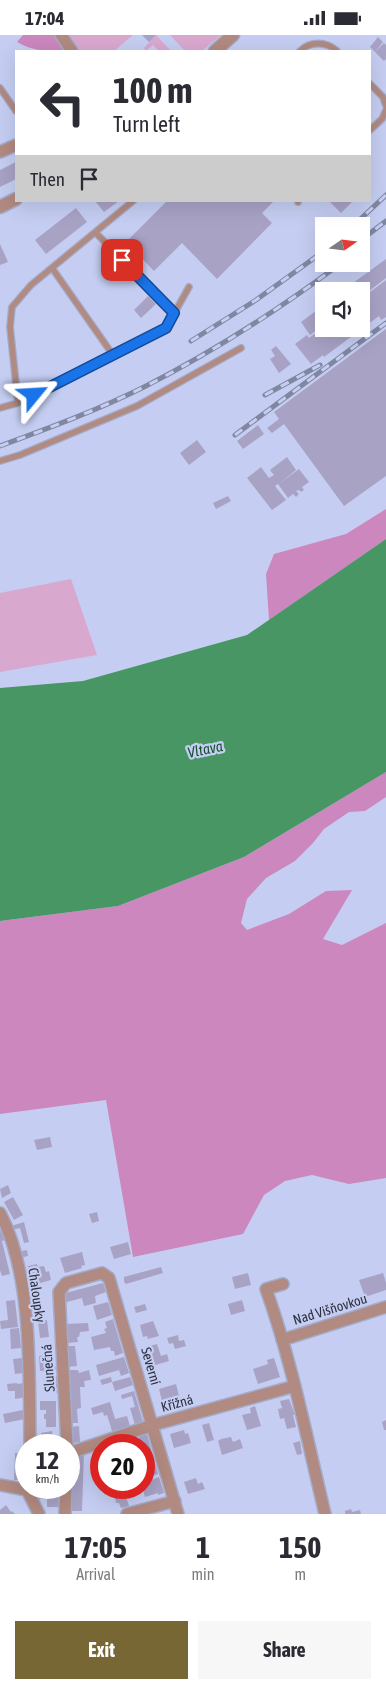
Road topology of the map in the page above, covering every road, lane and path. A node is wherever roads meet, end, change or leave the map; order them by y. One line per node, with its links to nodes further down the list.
1 (61, 35): 3 (street)
2 (233, 35): 4 (street)
3 (71, 50)
4 (216, 50)
5 (301, 50): 6 (lane)
6 (336, 50)
7 (371, 85): 9 (lane)
8 (0, 88): 10 (lane)
9 (386, 108): 11 (lane)
10 (15, 110)
11 (371, 129)
12 (15, 145): 13 (street)
13 (0, 152)
14 (15, 200): 16 (street)
15 (132, 202): 17 (lane)
16 (0, 207)
17 (96, 233): 18 (lane); 20 (lane)
18 (52, 268): 22 (lane); 23 (lane)
19 (189, 287): 20 (lane)
20 (174, 313): 22 (lane)
21 (241, 348): 25 (lane)
22 (113, 355): 23 (lane)
23 (18, 403): 24 (lane)
24 (0, 408)
25 (0, 461)
26 (0, 1213): 33 (street, Chaloupky)
27 (282, 1284): 30 (street)
28 (60, 1289): 32 (street, Severní); 34 (street, Slunečná)
29 (386, 1307): 30 (street, Nad Višňovkou)
30 (282, 1340): 31 (street)
31 (295, 1386): 32 (street, Křížná); 45 (street)
32 (153, 1425): 35 (street, Křížná); 40 (street, Severní)
33 (30, 1434)
34 (67, 1434)
35 (80, 1449)
36 (0, 1485): 37 (street)
37 (15, 1487)
38 (32, 1499): 41 (street)
39 (66, 1499): 42 (street)
40 (175, 1501): 43 (street); 44 (street, Severní)
41 (39, 1514)
42 (65, 1514)
43 (127, 1514)
44 (178, 1514)
45 (325, 1514)

